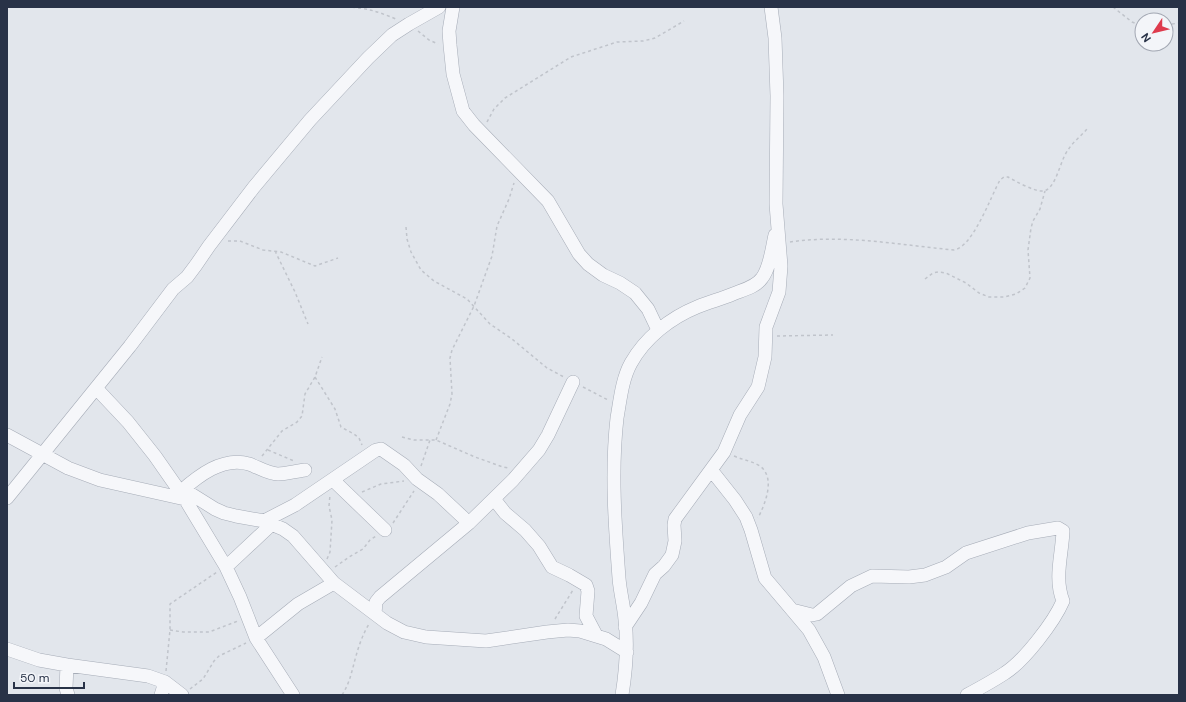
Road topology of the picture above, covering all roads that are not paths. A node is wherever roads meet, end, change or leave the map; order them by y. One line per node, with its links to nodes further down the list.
1 (439, 7): 7 (street)
2 (453, 7): 5 (street)
3 (771, 7): 4 (street)
4 (778, 227): 5 (street); 11 (street)
5 (658, 330): 23 (street)
6 (573, 382): 15 (street)
7 (96, 388): 9 (street); 13 (street)
8 (7, 436): 9 (street)
9 (42, 454): 13 (street); 14 (street)
10 (305, 470): 13 (street)
11 (712, 471): 21 (street); 23 (street)
12 (333, 480): 16 (street); 17 (street); 18 (street)
13 (183, 493): 16 (street); 19 (street)
14 (7, 498)
15 (494, 499): 17 (street); 24 (street)
16 (269, 522): 19 (street); 20 (street)
17 (469, 523): 22 (street)
18 (385, 530)
19 (226, 567): 25 (street)
20 (334, 583): 22 (street); 25 (street)
21 (792, 610): 35 (street); 36 (street)
22 (375, 614): 24 (street)
23 (625, 627): 27 (street)
24 (596, 635): 27 (street)
25 (256, 638): 33 (street)
26 (7, 649): 28 (street)
27 (626, 652): 34 (street)
28 (67, 666): 29 (street); 30 (street)
29 (165, 682): 31 (street); 32 (street)
30 (68, 695)
31 (161, 695)
32 (182, 695)
33 (294, 695)
34 (622, 695)
35 (838, 695)
36 (968, 695)

